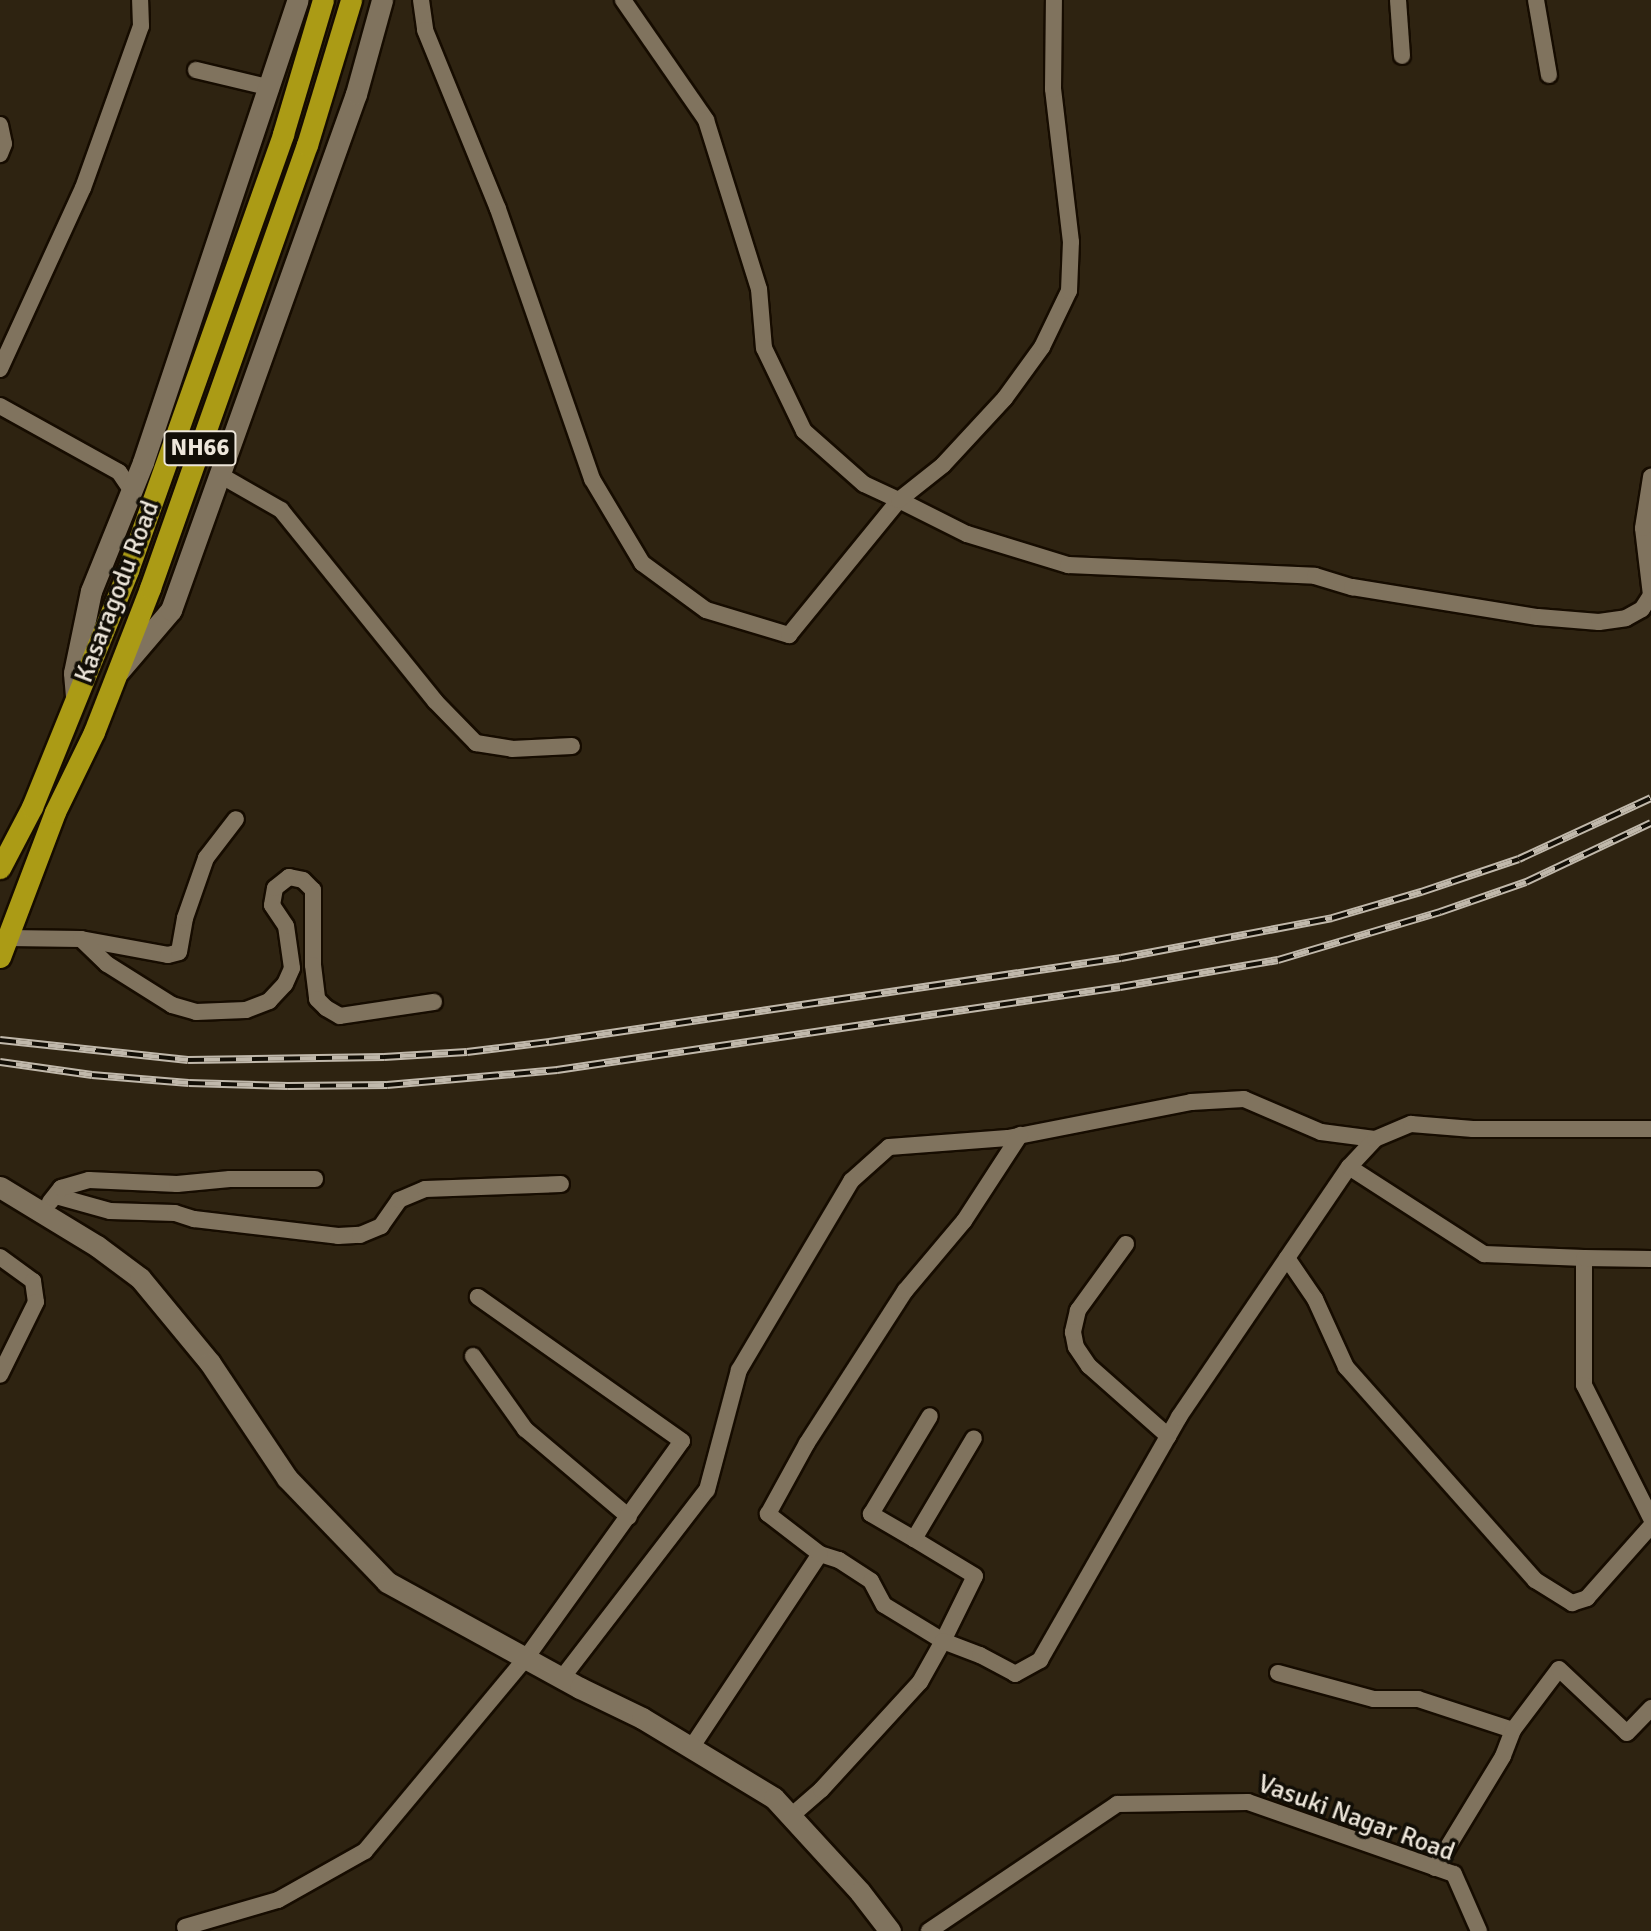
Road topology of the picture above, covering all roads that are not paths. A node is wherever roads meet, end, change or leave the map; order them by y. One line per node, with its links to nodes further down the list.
1 (139, 0): 17 (street)
2 (298, 0): 14 (street)
3 (323, 0): 26 (highway, Kasaragodu Road / NH66)
4 (351, 0): 25 (highway, Kasaragodu Road / NH66)
5 (382, 0): 21 (street)
6 (421, 0): 24 (street)
7 (623, 0): 24 (street)
8 (1054, 0): 24 (street)
9 (1398, 0): 11 (street)
10 (1536, 0): 13 (street)
11 (1402, 56)
12 (196, 70): 14 (street)
13 (1549, 75)
14 (271, 88): 19 (street)
15 (0, 125): 16 (street)
16 (0, 154)
17 (0, 369)
18 (0, 406): 20 (street)
19 (143, 462): 20 (street); 23 (street)
20 (120, 472): 23 (street)
21 (220, 475): 25 (street); 27 (street)
22 (1651, 477): 24 (street)
23 (132, 491): 26 (street)
24 (899, 500)
25 (119, 671): 31 (highway, Kasaragodu Road / NH66)
26 (76, 696): 29 (highway, Kasaragodu Road / NH66)
27 (572, 746)
28 (236, 819): 30 (street)
29 (0, 868)
30 (81, 939): 31 (street); 32 (street)
31 (4, 948)
32 (434, 1002)
33 (1651, 1129): 35 (street)
34 (1020, 1135): 35 (street); 56 (street); 60 (street)
35 (1375, 1139): 36 (street)
36 (1349, 1167): 43 (street); 44 (street)
37 (315, 1179): 40 (street)
38 (561, 1184): 40 (street)
39 (0, 1187): 40 (street)
40 (47, 1202): 58 (street)
41 (1126, 1244): 50 (street)
42 (0, 1257): 48 (street)
43 (1287, 1258): 50 (street); 54 (street)
44 (1584, 1258): 45 (street); 53 (street)
45 (1651, 1259)
46 (478, 1297): 52 (street)
47 (473, 1356): 52 (street)
48 (0, 1376)
49 (930, 1416): 55 (street)
50 (1168, 1436): 57 (street)
51 (974, 1438): 55 (street)
52 (629, 1517): 58 (street)
53 (1651, 1518)
54 (1651, 1526)
55 (914, 1539): 57 (street)
56 (820, 1554): 57 (street); 63 (street)
57 (943, 1641): 64 (street)
58 (526, 1658): 60 (street); 66 (street)
59 (1278, 1673): 62 (street)
60 (562, 1678): 63 (street)
61 (1651, 1707): 62 (street)
62 (1513, 1730): 65 (street)
63 (691, 1748): 64 (street)
64 (790, 1816): 67 (street)
65 (1435, 1868): 68 (street, Vasuki Nagar Road); 69 (street, Vasuki Nagar Road)
66 (185, 1927)
67 (890, 1931)
68 (929, 1931)
69 (1479, 1931)

